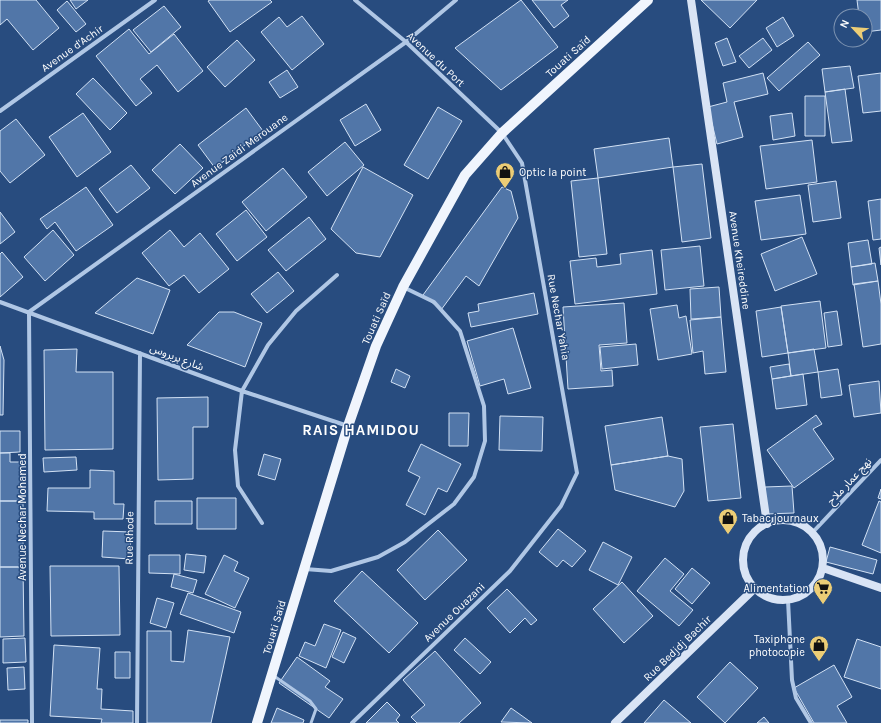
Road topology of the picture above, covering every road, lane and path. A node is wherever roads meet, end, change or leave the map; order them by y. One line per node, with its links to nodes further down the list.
1 (155, 0): 7 (street, Avenue d'Achir)
2 (355, 0): 6 (street, Avenue du Port)
3 (456, 0): 6 (street, Avenue Zaidi Merouane)
4 (648, 0): 8 (main road, Touati Saïd)
5 (691, 0): 19 (street, Avenue Kheireddine)
6 (406, 42): 8 (street, Avenue du Port); 12 (street, Avenue Zaidi Merouane)
7 (0, 110)
8 (502, 133): 10 (main road, Touati Saïd); 17 (street, Rue Nechar Yahia)
9 (337, 276): 14 (street)
10 (403, 287): 15 (main road, Touati Saïd); 22 (street)
11 (0, 302): 12 (street, شارع بربروس)
12 (29, 312): 13 (street, شارع بربروس); 27 (street, Avenue Nechar Mohamed)
13 (140, 353): 14 (street, شارع بربروس); 28 (street, Rue Rhode)
14 (242, 391): 15 (street, شارع بربروس); 18 (street)
15 (348, 426): 22 (main road, Touati Saïd)
16 (881, 460): 20 (street, نهج عمار ملاح)
17 (561, 506): 31 (street, Avenue Ouazani)
18 (262, 524)
19 (767, 524): 20 (street); 23 (street)
20 (813, 532): 21 (street)
21 (823, 568): 24 (street); 25 (street)
22 (305, 569): 26 (main road, Touati Saïd)
23 (755, 588): 25 (street); 32 (street, Rue Bedjdj Bachir)
24 (881, 588)
25 (788, 600): 33 (street)
26 (272, 675): 29 (main road, Touati Saïd); 30 (lane)
27 (32, 723)
28 (137, 723)
29 (257, 723)
30 (311, 723)
31 (352, 723)
32 (614, 723)
33 (811, 723)

